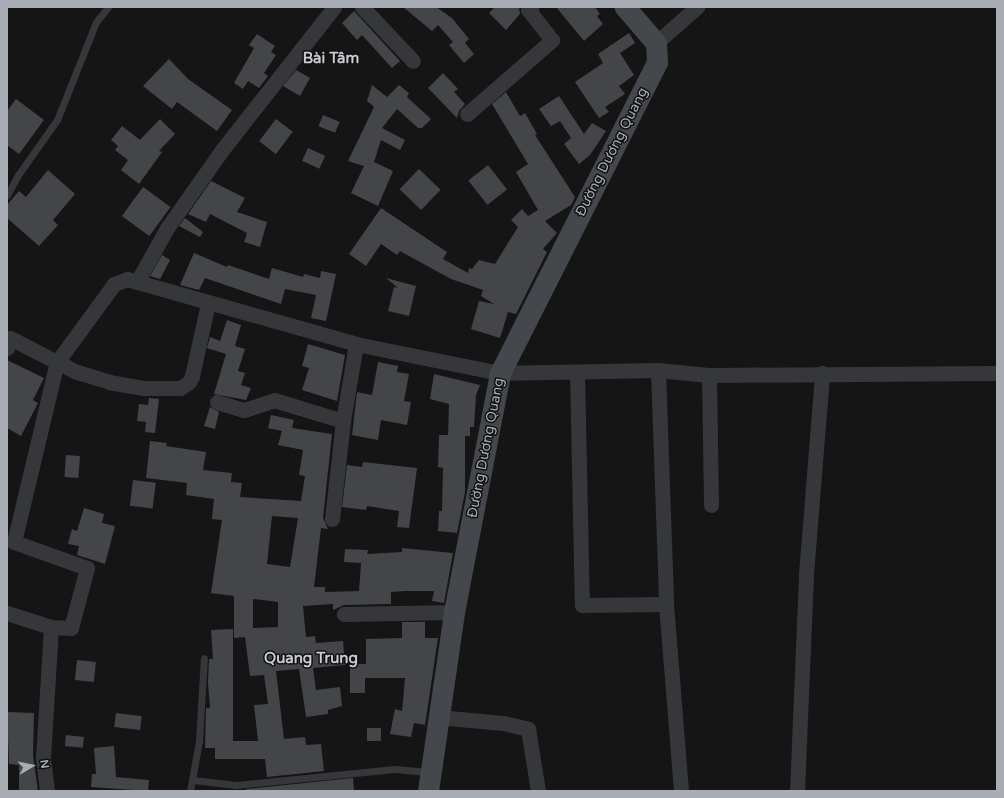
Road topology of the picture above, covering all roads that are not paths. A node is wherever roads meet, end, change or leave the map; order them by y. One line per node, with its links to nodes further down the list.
1 (108, 7): 10 (lane)
2 (334, 7): 11 (street)
3 (362, 7): 8 (street)
4 (531, 7): 9 (street)
5 (625, 7): 7 (street)
6 (697, 7): 7 (street)
7 (656, 43): 18 (street, Đường Dương Quang)
8 (413, 61)
9 (467, 114)
10 (7, 195)
11 (137, 282): 12 (street); 15 (street)
12 (208, 303): 14 (street); 15 (street)
13 (8, 341): 15 (street)
14 (356, 344): 18 (street); 23 (street)
15 (57, 362): 30 (street)
16 (658, 370): 17 (street); 21 (street); 26 (street)
17 (577, 372): 18 (street); 26 (street)
18 (500, 373): 27 (street, Đường Dương Quang)
19 (822, 373): 20 (street); 21 (street); 39 (street)
20 (997, 373)
21 (709, 375): 24 (street)
22 (217, 402): 23 (street)
23 (343, 421): 25 (street)
24 (711, 505)
25 (332, 519)
26 (666, 604): 38 (street)
27 (454, 612): 29 (street); 32 (street, Đường Dương Quang)
28 (7, 613): 30 (street)
29 (344, 614)
30 (51, 627): 35 (street)
31 (204, 658): 33 (lane)
32 (438, 717): 34 (street, Đường Dương Quang); 37 (street)
33 (193, 780): 34 (lane); 36 (lane)
34 (429, 782)
35 (47, 791)
36 (190, 791)
37 (538, 791)
38 (681, 791)
39 (797, 791)

